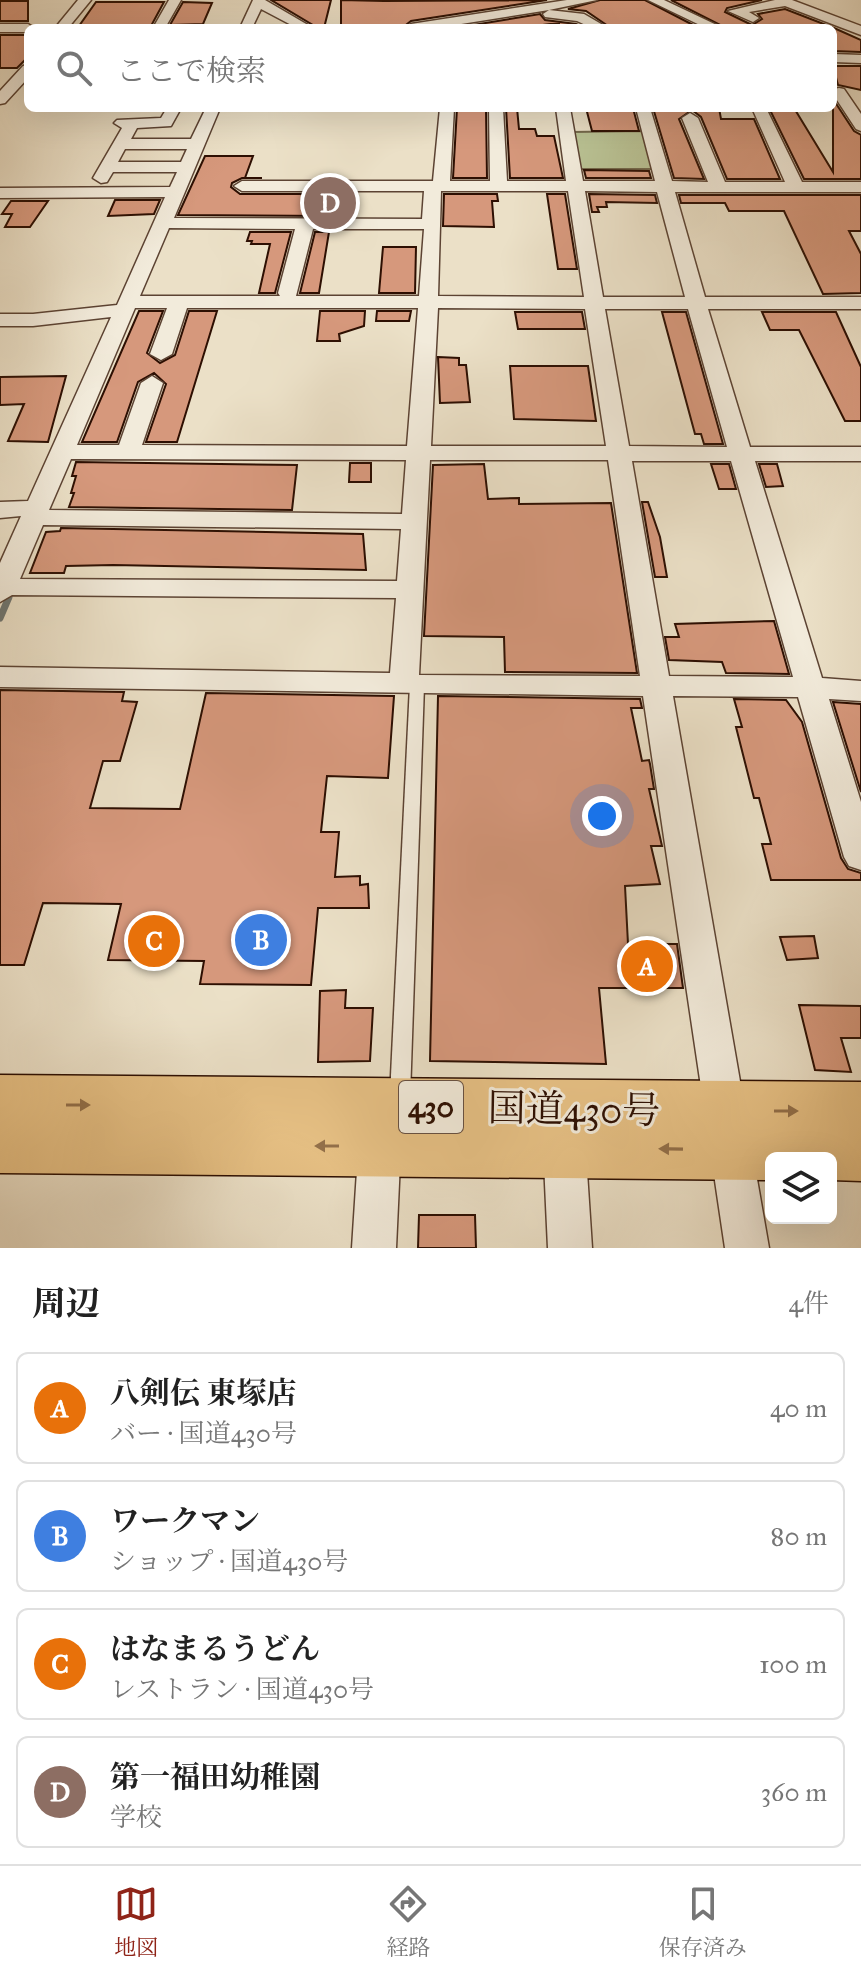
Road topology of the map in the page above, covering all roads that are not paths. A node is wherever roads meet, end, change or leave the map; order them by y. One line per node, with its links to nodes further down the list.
1 (85, 0): 11 (street)
2 (175, 0): 12 (street)
3 (591, 0): 8 (street)
4 (654, 0): 18 (street)
5 (783, 1): 10 (street); 21 (street)
6 (261, 2): 13 (street); 14 (street)
7 (472, 5): 9 (street)
8 (548, 12): 9 (street); 17 (street)
9 (494, 16): 15 (street); 16 (street)
10 (753, 18)
11 (64, 24)
12 (161, 24)
13 (248, 24)
14 (300, 24)
15 (439, 24)
16 (509, 24)
17 (594, 24)
18 (708, 24)
19 (0, 28): 20 (street)
20 (24, 28)
21 (861, 31)
22 (837, 58): 23 (street)
23 (861, 59)
24 (24, 74): 27 (street)
25 (838, 88): 26 (street); 37 (street)
26 (861, 92)
27 (2, 99): 28 (street)
28 (24, 99)
29 (172, 112): 38 (street)
30 (211, 112): 39 (street)
31 (446, 112): 43 (street)
32 (496, 112): 44 (street)
33 (564, 112): 45 (street)
34 (644, 112): 46 (street)
35 (761, 112): 48 (street)
36 (690, 118): 47 (street)
37 (861, 126)
38 (120, 144): 39 (street); 40 (street)
39 (197, 144): 41 (street)
40 (107, 167): 41 (street); 52 (street)
41 (187, 167): 50 (street)
42 (242, 186): 43 (street)
43 (437, 186): 44 (street); 55 (street)
44 (499, 186): 45 (street)
45 (576, 187): 46 (street); 59 (street)
46 (665, 187): 47 (street); 60 (street)
47 (719, 187): 48 (street)
48 (796, 187): 49 (street)
49 (861, 187)
50 (176, 192): 52 (street); 53 (street)
51 (0, 193): 52 (street)
52 (93, 193)
53 (167, 223): 54 (street); 62 (street)
54 (305, 223): 55 (street); 56 (street)
55 (431, 224): 58 (street)
56 (288, 293)
57 (179, 302): 58 (street); 62 (street); 64 (street)
58 (429, 302): 59 (street); 69 (street)
59 (595, 303): 60 (street); 68 (street)
60 (698, 303): 61 (street); 70 (street)
61 (861, 303)
62 (130, 304): 63 (street); 66 (street)
63 (0, 320)
64 (161, 354)
65 (152, 383): 67 (street)
66 (61, 452): 67 (street); 73 (street)
67 (128, 452): 69 (street)
68 (620, 453): 69 (street); 70 (street); 79 (street)
69 (417, 454): 74 (street)
70 (741, 454): 71 (street); 80 (street)
71 (861, 454)
72 (0, 510): 73 (street)
73 (36, 512): 74 (street); 75 (street)
74 (413, 522): 76 (street)
75 (1, 590): 76 (street)
76 (408, 590): 78 (street)
77 (0, 677): 78 (street)
78 (411, 685): 79 (street); 85 (lane)
79 (658, 687): 80 (street); 87 (street)
80 (811, 688): 81 (street); 82 (street)
81 (861, 691)
82 (861, 857)
83 (0, 1104): 85 (highway, 国道430号 / 430, one-way to 85)
84 (861, 1111): 87 (highway, 国道430号 / 430, one-way to 84)
85 (393, 1127): 86 (highway, 国道430号 / 430); 88 (highway, 国道430号 / 430, one-way to 88); 90 (street)
86 (563, 1128): 87 (highway, 国道430号 / 430); 91 (street)
87 (728, 1130): 89 (highway, 国道430号 / 430); 92 (street)
88 (0, 1143)
89 (861, 1150)
90 (374, 1248)
91 (570, 1248)
92 (747, 1248)

